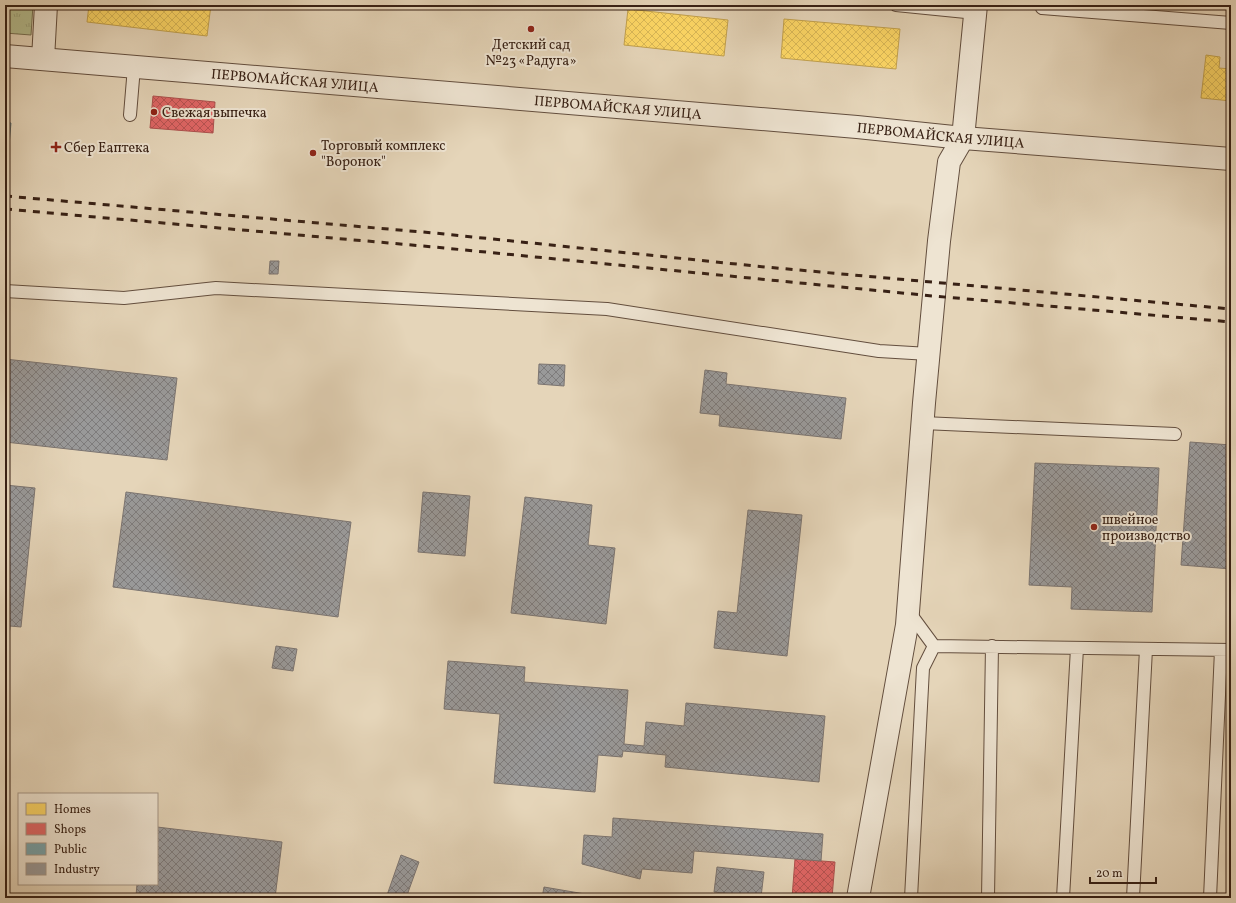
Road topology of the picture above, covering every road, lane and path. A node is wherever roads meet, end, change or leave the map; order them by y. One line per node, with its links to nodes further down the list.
1 (46, 5): 7 (street)
2 (896, 5): 4 (lane)
3 (1043, 5): 5 (lane)
4 (976, 9): 10 (street)
5 (1231, 23)
6 (5, 56): 7 (street, ПЕРВОМАЙСКАЯ УЛИЦА)
7 (43, 59): 8 (street, ПЕРВОМАЙСКАЯ УЛИЦА)
8 (134, 67): 9 (lane); 10 (street, ПЕРВОМАЙСКАЯ УЛИЦА)
9 (130, 115)
10 (963, 138): 11 (street, ПЕРВОМАЙСКАЯ УЛИЦА); 13 (street)
11 (1231, 159)
12 (5, 291): 13 (lane)
13 (928, 354): 14 (street)
14 (923, 423): 15 (lane); 16 (street)
15 (1175, 434)
16 (908, 611): 17 (lane); 22 (street)
17 (934, 646): 18 (lane); 23 (lane)
18 (992, 646): 19 (lane); 24 (lane)
19 (1077, 648): 20 (lane); 25 (lane)
20 (1146, 649): 21 (lane); 26 (lane)
21 (1226, 650): 27 (lane)
22 (858, 898)
23 (911, 898)
24 (988, 898)
25 (1063, 898)
26 (1133, 898)
27 (1210, 898)

